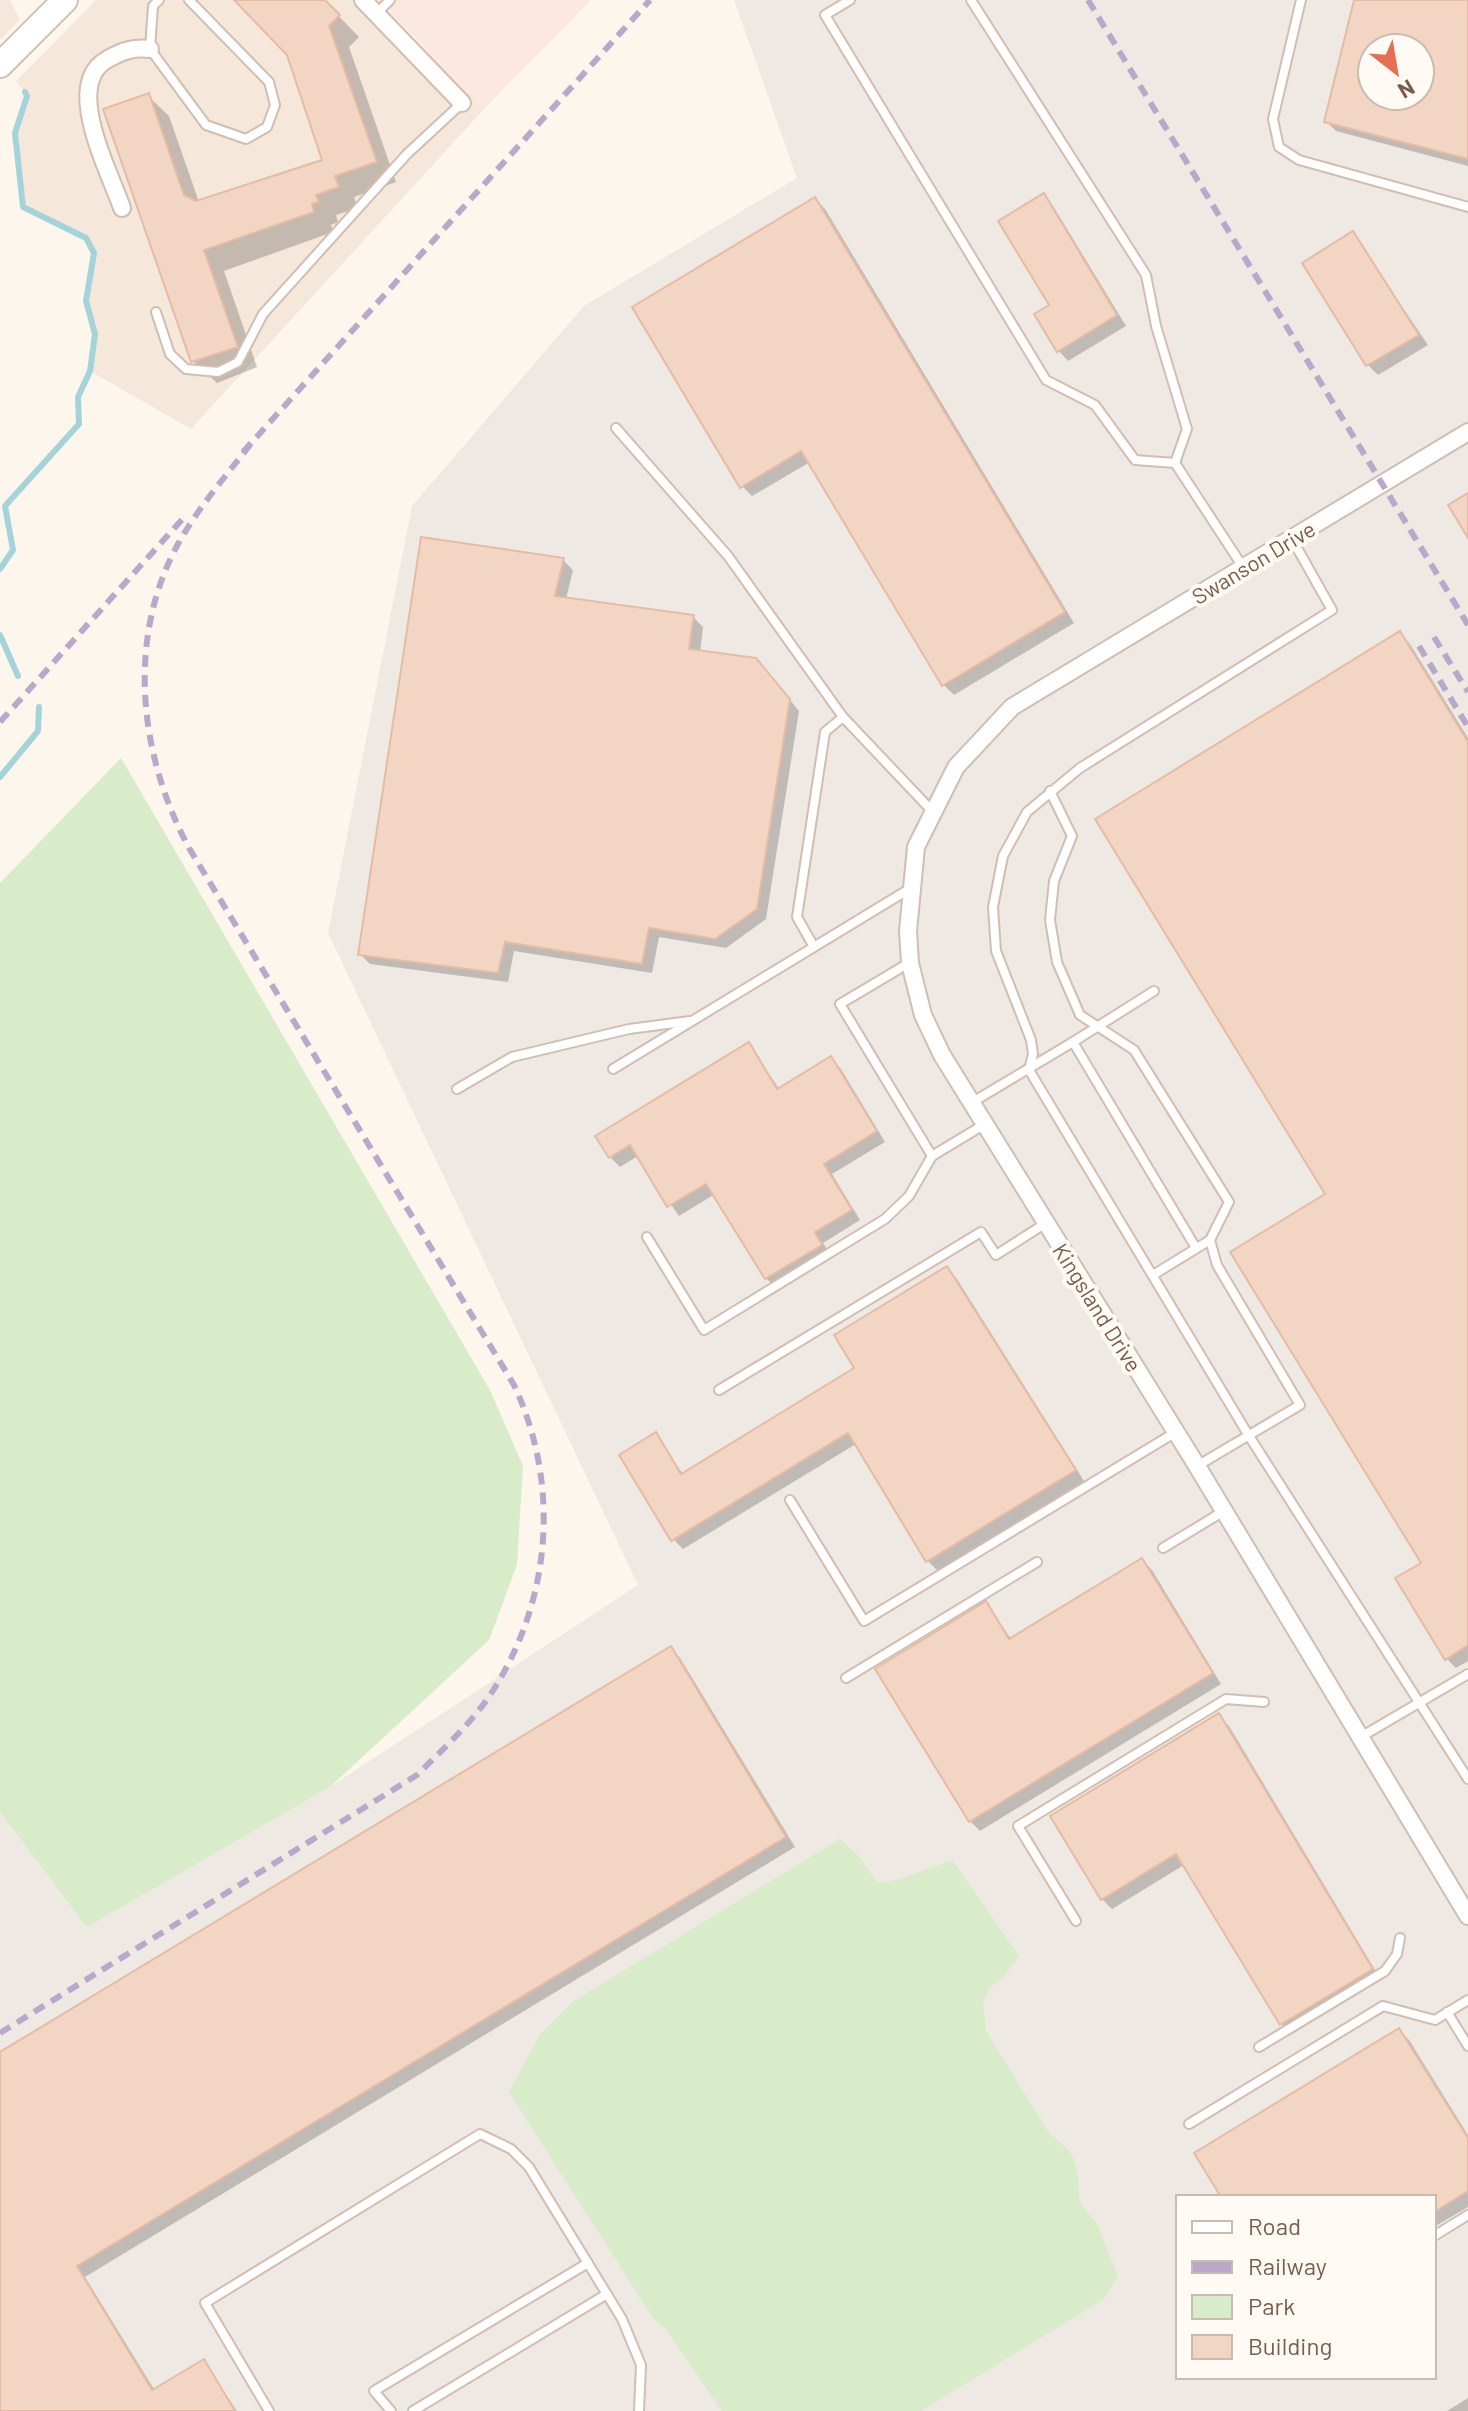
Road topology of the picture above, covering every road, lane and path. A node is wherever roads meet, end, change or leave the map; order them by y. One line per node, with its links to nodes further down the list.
1 (65, 0): 11 (street)
2 (159, 0): 10 (lane)
3 (189, 0): 10 (lane)
4 (363, 0): 9 (street)
5 (390, 0): 9 (lane)
6 (850, 0): 18 (lane)
7 (971, 0): 18 (lane)
8 (1301, 0): 13 (lane)
9 (376, 14): 12 (street)
10 (150, 49): 14 (street)
11 (0, 65)
12 (462, 103): 15 (lane)
13 (1468, 207)
14 (122, 208)
15 (156, 312)
16 (616, 428): 22 (lane)
17 (1468, 432): 19 (street, Swanson Drive)
18 (1175, 463): 20 (lane)
19 (1292, 539): 20 (street, Swanson Drive); 23 (lane)
20 (1244, 567): 21 (street, Swanson Drive)
21 (1038, 690): 24 (street, Kingsland Drive)
22 (843, 717): 24 (lane); 26 (lane)
23 (1050, 791): 30 (lane); 33 (lane)
24 (933, 813): 25 (street, Kingsland Drive)
25 (911, 888): 26 (lane); 27 (street, Kingsland Drive)
26 (814, 947): 29 (lane)
27 (910, 963): 35 (street, Kingsland Drive); 37 (lane)
28 (1154, 991): 30 (lane)
29 (695, 1020): 32 (lane); 34 (lane)
30 (1095, 1028): 31 (lane); 40 (lane)
31 (1073, 1042): 33 (lane); 41 (lane)
32 (613, 1069)
33 (1029, 1070): 35 (lane); 42 (lane)
34 (457, 1089)
35 (971, 1103): 36 (street, Kingsland Drive)
36 (985, 1124): 37 (lane); 38 (street, Kingsland Drive)
37 (932, 1156): 39 (lane)
38 (1046, 1223): 43 (lane); 44 (street, Kingsland Drive)
39 (647, 1237)
40 (1210, 1240): 41 (lane); 45 (lane)
41 (1196, 1248): 42 (lane)
42 (1153, 1275): 45 (lane)
43 (719, 1390)
44 (1176, 1432): 46 (street, Kingsland Drive); 47 (lane)
45 (1249, 1436): 46 (lane); 54 (lane)
46 (1197, 1466): 48 (street, Kingsland Drive)
47 (790, 1500)
48 (1224, 1511): 49 (lane); 55 (street, Kingsland Drive)
49 (1163, 1548)
50 (1037, 1562): 52 (lane)
51 (1468, 1674): 54 (lane)
52 (846, 1678)
53 (1264, 1702): 58 (lane)
54 (1421, 1702): 55 (lane); 56 (lane)
55 (1359, 1738): 57 (street, Kingsland Drive)
56 (1468, 1779)
57 (1468, 1916)
58 (1076, 1921)
59 (1400, 1938): 63 (lane)
60 (1468, 2000): 61 (lane)
61 (1447, 2012): 62 (lane); 64 (lane)
62 (1468, 2046)
63 (1259, 2047)
64 (1189, 2124)
65 (1468, 2215): 66 (lane)
66 (1436, 2235)
67 (588, 2263): 68 (lane); 69 (lane); 70 (lane)
68 (607, 2294): 71 (lane); 72 (lane)
69 (269, 2411)
70 (391, 2411)
71 (413, 2411)
72 (639, 2411)

